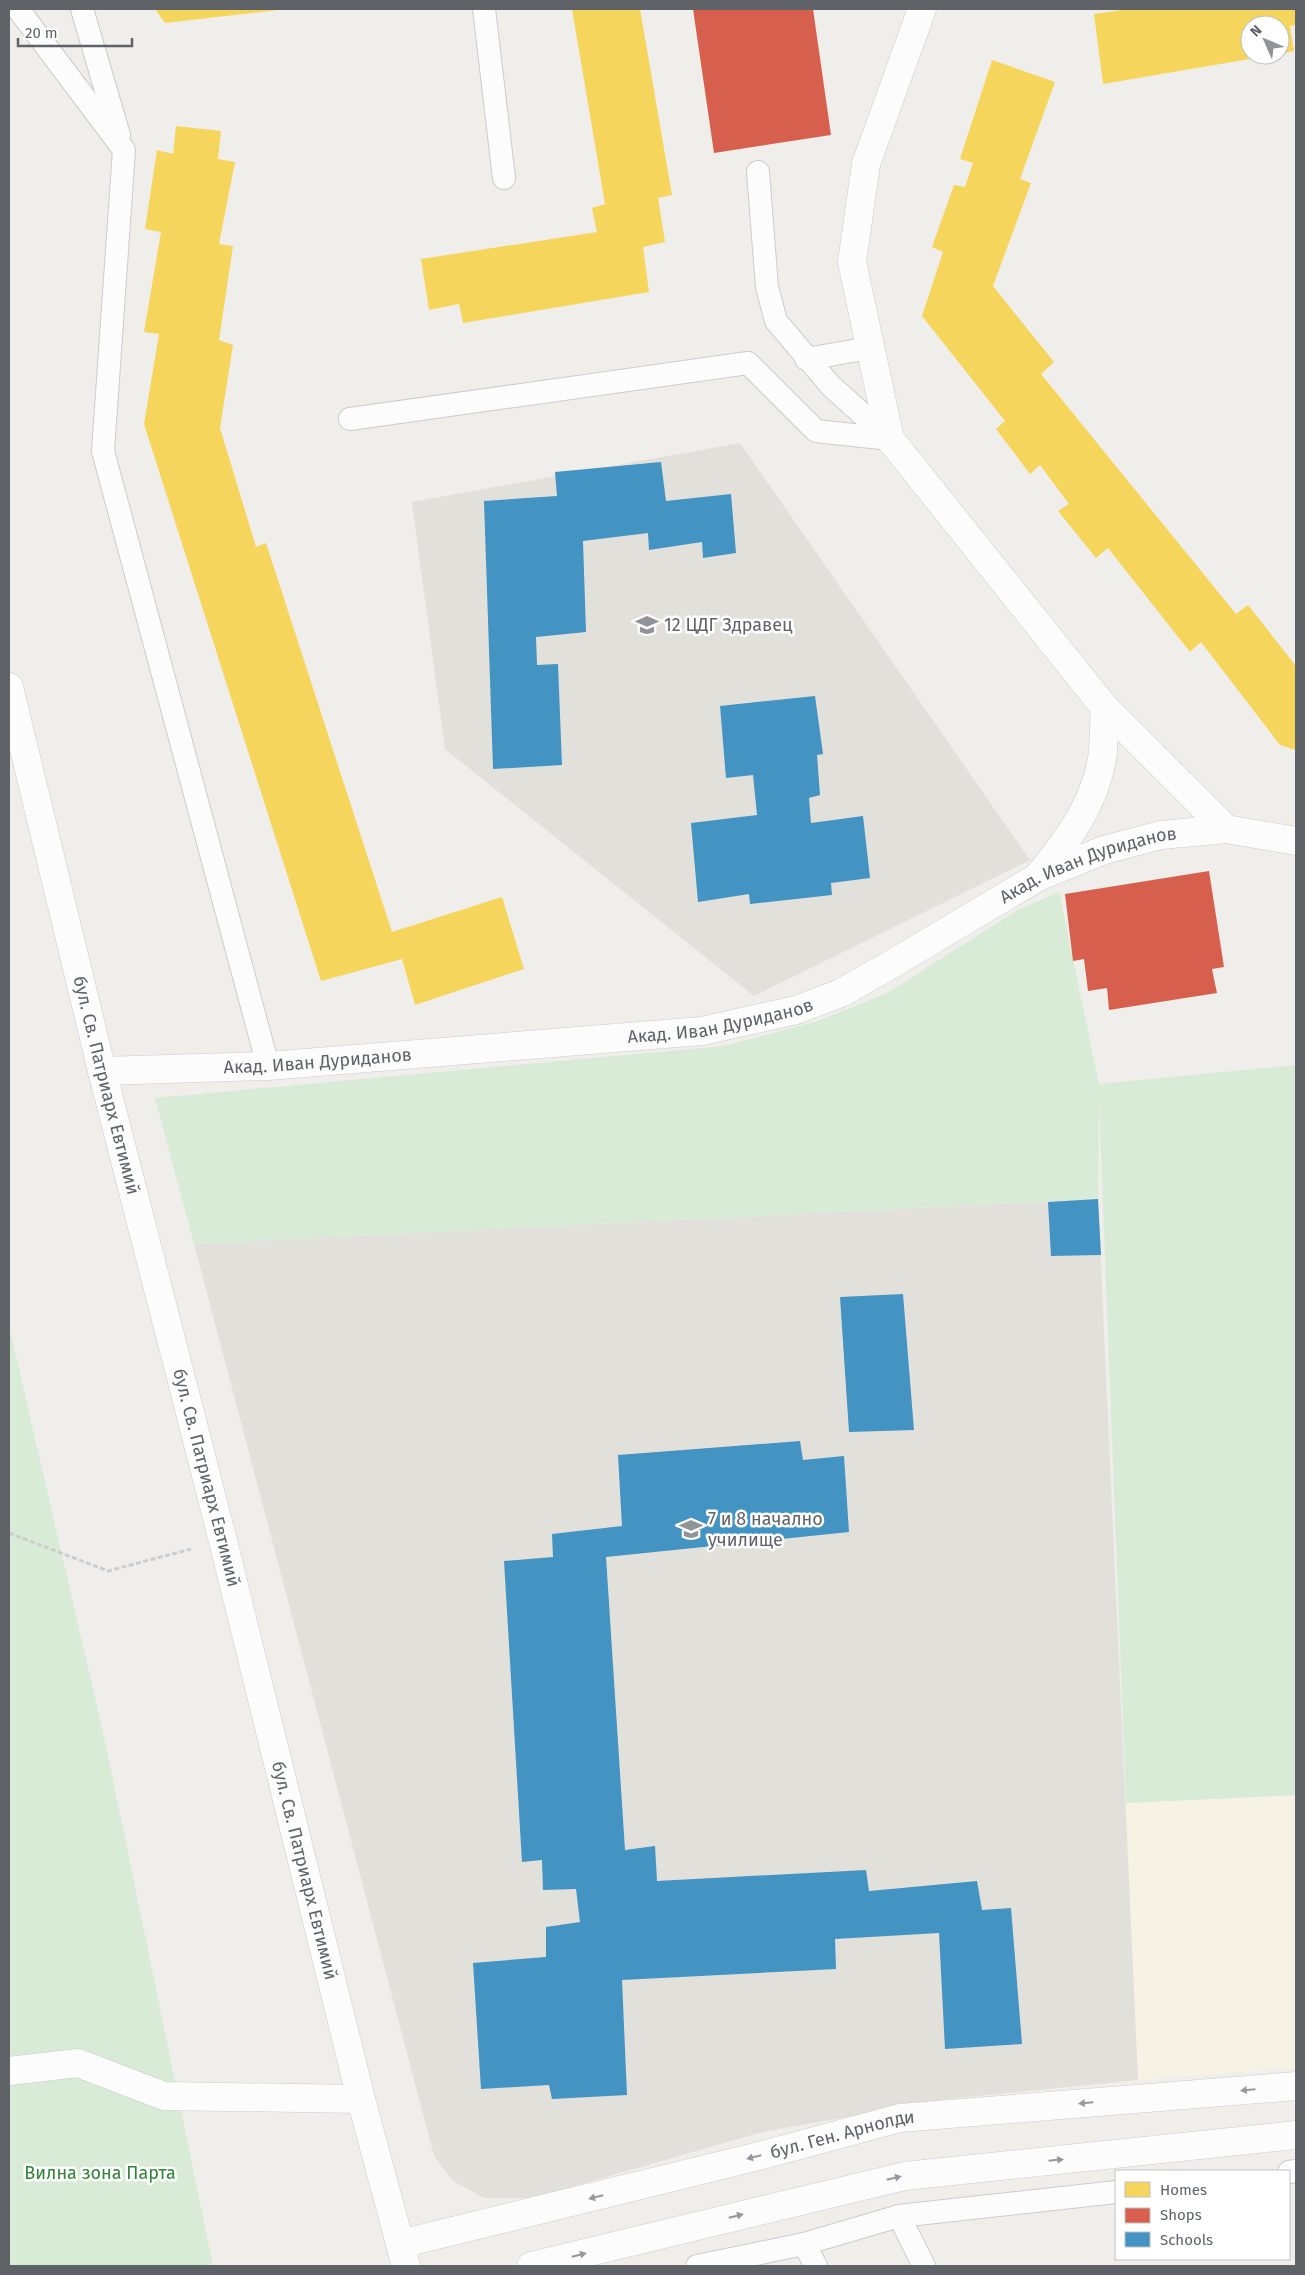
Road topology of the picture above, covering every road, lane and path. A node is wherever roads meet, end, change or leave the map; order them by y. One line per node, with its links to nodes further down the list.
1 (18, 9): 5 (lane)
2 (82, 9): 5 (lane)
3 (484, 9): 7 (lane)
4 (922, 9): 8 (street)
5 (124, 150): 17 (lane)
6 (758, 172): 9 (lane)
7 (504, 178)
8 (870, 348): 9 (lane); 11 (street)
9 (806, 359): 11 (lane)
10 (350, 419): 11 (lane)
11 (890, 439): 13 (street)
12 (9, 688): 18 (street, бул. Св. Патриарх Евтимий)
13 (1105, 708): 14 (street); 16 (street)
14 (1226, 829): 15 (street, Акад. Иван Дуриданов); 16 (street, Акад. Иван Дуриданов)
15 (1296, 841)
16 (1038, 877): 17 (street, Акад. Иван Дуриданов)
17 (268, 1066): 18 (street, Акад. Иван Дуриданов)
18 (102, 1071): 20 (street, бул. Св. Патриарх Евтимий)
19 (9, 1534): 20 (path)
20 (223, 1541): 23 (street, бул. Св. Патриарх Евтимий)
21 (9, 2071): 23 (street)
22 (1296, 2086): 28 (street, бул. Ген. Арнолди, one-way to 28)
23 (362, 2099): 28 (street, бул. Св. Патриарх Евтимий)
24 (1296, 2135): 29 (street, one-way to 24)
25 (1115, 2192): 26 (lane)
26 (899, 2216): 27 (lane); 32 (lane)
27 (804, 2244): 30 (lane); 31 (lane)
28 (403, 2255)
29 (531, 2266)
30 (697, 2266)
31 (816, 2266)
32 (924, 2266)

